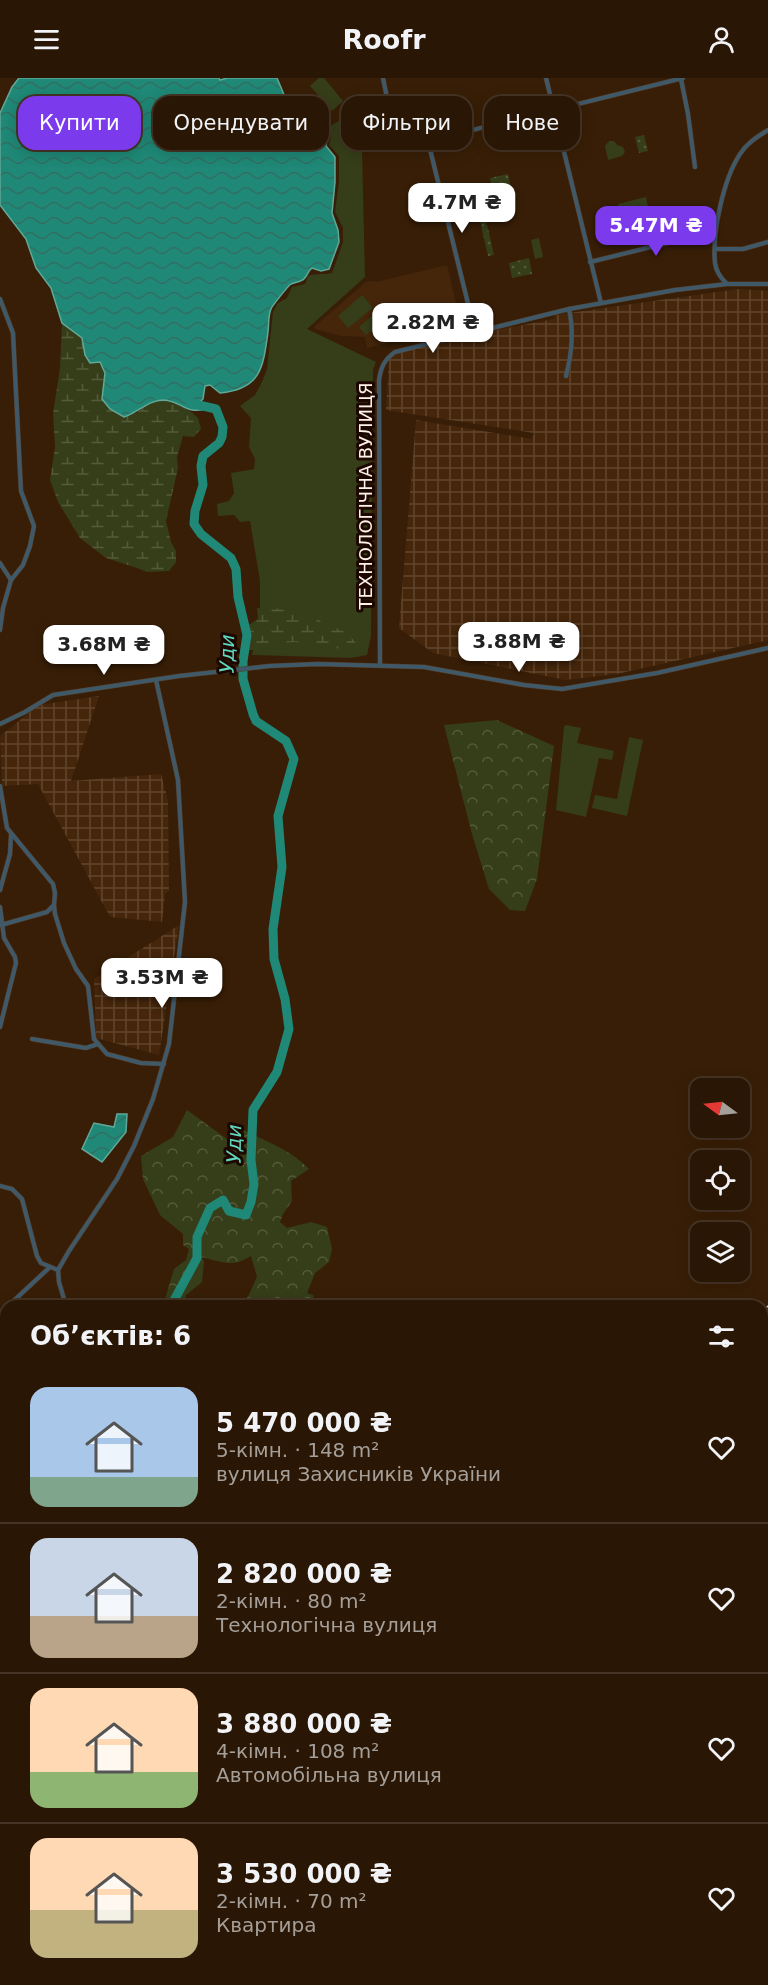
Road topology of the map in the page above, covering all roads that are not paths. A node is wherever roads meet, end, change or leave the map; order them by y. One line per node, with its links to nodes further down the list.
1 (382, 78): 4 (street)
2 (546, 78): 5 (street)
3 (680, 78): 6 (street); 10 (street)
4 (387, 96)
5 (550, 96)
6 (580, 103)
7 (768, 130): 11 (street)
8 (430, 150): 20 (street)
9 (563, 150): 14 (street)
10 (695, 167)
11 (716, 231): 13 (street); 14 (street)
12 (768, 242): 13 (street)
13 (716, 249): 15 (street)
14 (590, 262): 18 (street)
15 (727, 284): 16 (street, ТЕХНОЛОГІЧНА ВУЛИЦЯ); 18 (street, ТЕХНОЛОГІЧНА ВУЛИЦЯ)
16 (768, 284)
17 (0, 301): 23 (street)
18 (601, 303): 19 (street, ТЕХНОЛОГІЧНА ВУЛИЦЯ)
19 (569, 309): 20 (street, ТЕХНОЛОГІЧНА ВУЛИЦЯ); 21 (street)
20 (475, 332): 27 (street, ТЕХНОЛОГІЧНА ВУЛИЦЯ)
21 (566, 376)
22 (0, 563): 23 (street)
23 (11, 580): 24 (street)
24 (1, 608): 25 (street)
25 (0, 630)
26 (768, 648): 27 (street)
27 (380, 666): 28 (street)
28 (156, 680): 29 (street); 41 (street)
29 (0, 724)
30 (0, 786): 32 (street)
31 (0, 819): 32 (street)
32 (6, 824): 33 (street)
33 (11, 834): 34 (street); 35 (street)
34 (0, 890)
35 (54, 905): 37 (street); 40 (street)
36 (0, 907): 37 (street)
37 (1, 925): 38 (street)
38 (0, 1027)
39 (32, 1039): 40 (street)
40 (98, 1044): 41 (street)
41 (164, 1064): 44 (street)
42 (0, 1186): 43 (street)
43 (50, 1267): 44 (street); 45 (street)
44 (58, 1270): 46 (street)
45 (15, 1300)
46 (64, 1300)

